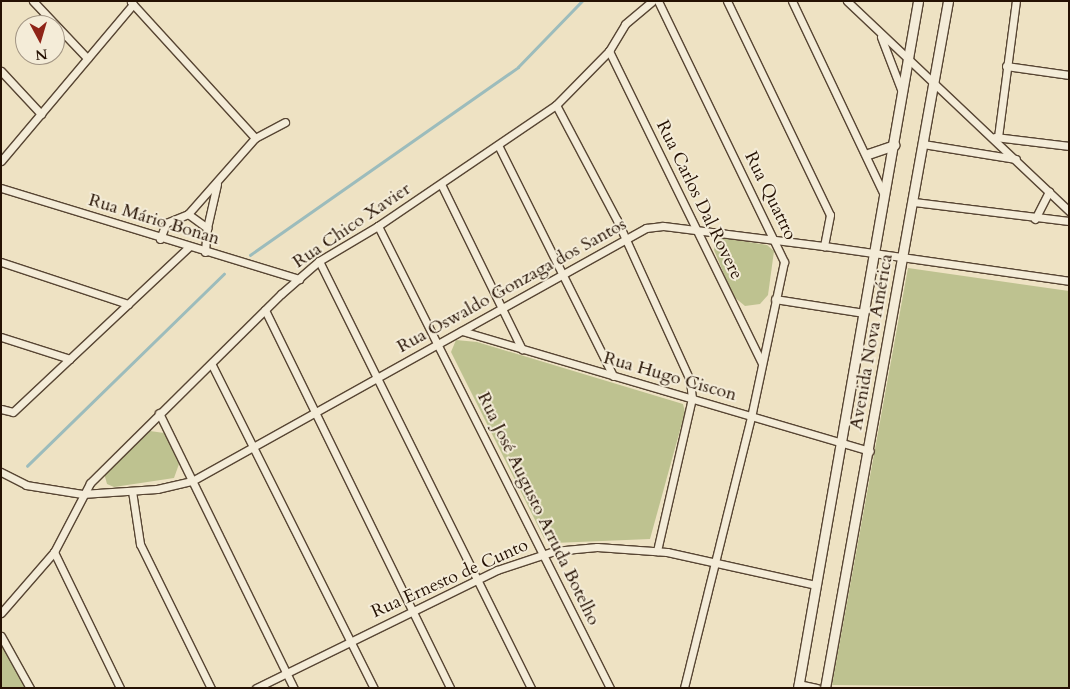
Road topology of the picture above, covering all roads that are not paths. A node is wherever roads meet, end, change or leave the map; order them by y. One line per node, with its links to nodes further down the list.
1 (33, 1): 13 (street)
2 (652, 1): 12 (street, Rua Chico Xavier)
3 (658, 1): 47 (street, Rua Quattro)
4 (727, 1): 48 (street)
5 (792, 1): 29 (street)
6 (847, 1): 11 (street)
7 (918, 1): 14 (street, Avenida Nova América)
8 (948, 1): 18 (street, Avenida Nova América)
9 (1016, 1): 15 (street)
10 (132, 3): 13 (street); 24 (street)
11 (880, 34): 14 (street); 19 (street)
12 (609, 51): 20 (street, Rua Chico Xavier); 44 (street, Rua Carlos Dal Rovere)
13 (87, 58): 21 (street)
14 (907, 60): 18 (street); 19 (street, Avenida Nova América)
15 (1006, 66): 17 (street); 23 (street)
16 (1, 71): 21 (street)
17 (1069, 75)
18 (934, 79): 23 (street); 26 (street, Avenida Nova América)
19 (902, 94): 27 (street, Avenida Nova América)
20 (556, 105): 25 (street, Rua Chico Xavier); 46 (street)
21 (41, 114): 30 (street)
22 (285, 122): 24 (street)
23 (995, 137): 28 (street); 31 (street)
24 (255, 138): 32 (street)
25 (498, 144): 33 (street, Rua Chico Xavier); 55 (street)
26 (923, 144): 31 (street); 37 (street, Avenida Nova América)
27 (894, 145): 29 (street); 36 (street, Avenida Nova América)
28 (1069, 146)
29 (868, 154): 36 (street)
30 (2, 158)
31 (1016, 160): 35 (street)
32 (218, 181): 39 (street); 43 (street)
33 (441, 184): 42 (street, Rua Chico Xavier); 60 (street)
34 (1, 188): 45 (street, Rua Mário Bonan)
35 (1049, 191): 38 (street); 40 (street)
36 (886, 198): 51 (street, Avenida Nova América)
37 (914, 202): 40 (street); 52 (street, Avenida Nova América)
38 (1069, 211)
39 (188, 214): 43 (street); 45 (street)
40 (1035, 218): 41 (street)
41 (1069, 221)
42 (378, 226): 53 (street, Rua Chico Xavier); 65 (street, Rua José Augusto Arruda Botelho)
43 (207, 228): 50 (street)
44 (698, 230): 46 (street, Rua Oswaldo Gonzaga dos Santos); 47 (street, Rua Oswaldo Gonzaga dos Santos); 68 (street, Rua Carlos Dal Rovere)
45 (160, 239): 49 (street, Rua Mário Bonan)
46 (625, 239): 55 (street, Rua Oswaldo Gonzaga dos Santos); 72 (street)
47 (775, 240): 48 (street, Rua Oswaldo Gonzaga dos Santos); 58 (street, Rua Quattro)
48 (824, 246): 51 (street, Rua Oswaldo Gonzaga dos Santos)
49 (189, 247): 50 (street, Rua Mário Bonan); 59 (street)
50 (205, 252): 56 (street, Rua Mário Bonan)
51 (874, 255): 52 (street, Rua Oswaldo Gonzaga dos Santos); 62 (street, Avenida Nova América)
52 (903, 259): 57 (street, Rua Oswaldo Gonzaga dos Santos); 79 (street, Avenida Nova América)
53 (319, 261): 56 (street, Rua Chico Xavier); 71 (street)
54 (1, 262): 59 (street)
55 (563, 274): 60 (street, Rua Oswaldo Gonzaga dos Santos); 70 (street)
56 (299, 279): 61 (street, Rua Chico Xavier)
57 (1069, 281)
58 (774, 299): 62 (street); 68 (street, Rua Quattro)
59 (128, 304): 67 (street)
60 (501, 309): 63 (street, Rua Oswaldo Gonzaga dos Santos); 66 (street)
61 (265, 310): 69 (street, Rua Chico Xavier); 75 (street)
62 (864, 313): 77 (street, Avenida Nova América)
63 (462, 331): 65 (street, Rua Oswaldo Gonzaga dos Santos); 66 (street, Rua Hugo Ciscon)
64 (1, 337): 67 (street)
65 (439, 344): 71 (street, Rua Oswaldo Gonzaga dos Santos); 86 (street, Rua José Augusto Arruda Botelho)
66 (522, 349): 70 (street, Rua Hugo Ciscon)
67 (70, 359): 73 (street)
68 (762, 363): 76 (street, Rua Quattro)
69 (212, 365): 74 (street, Rua Chico Xavier); 78 (street)
70 (613, 376): 72 (street, Rua Hugo Ciscon)
71 (377, 378): 75 (street, Rua Oswaldo Gonzaga dos Santos); 88 (street)
72 (692, 398): 76 (street, Rua Hugo Ciscon); 84 (street)
73 (1, 408)
74 (159, 412): 81 (street); 83 (street, Rua Chico Xavier)
75 (317, 412): 78 (street, Rua Oswaldo Gonzaga dos Santos); 90 (street)
76 (751, 417): 77 (street, Rua Hugo Ciscon); 87 (street, Rua Quattro)
77 (840, 443): 79 (street, Rua Hugo Ciscon); 89 (street, Avenida Nova América)
78 (253, 447): 81 (street, Rua Oswaldo Gonzaga dos Santos); 93 (street)
79 (870, 451): 107 (street, Avenida Nova América)
80 (1, 472): 83 (street, Rua Oswaldo Gonzaga dos Santos)
81 (192, 481): 82 (street, Rua Oswaldo Gonzaga dos Santos); 94 (street)
82 (132, 491): 83 (street, Rua Oswaldo Gonzaga dos Santos); 98 (street)
83 (82, 494): 85 (street, Rua Chico Xavier)
84 (657, 551): 86 (street, Rua Ernesto de Cunto); 87 (street, Rua Ernesto de Cunto)
85 (54, 552): 91 (street, Rua Chico Xavier); 97 (street)
86 (543, 553): 88 (street, Rua Ernesto de Cunto); 104 (street, Rua José Augusto Arruda Botelho)
87 (715, 564): 89 (street, Rua Ernesto de Cunto); 105 (street, Rua Quattro)
88 (477, 579): 90 (street, Rua Ernesto de Cunto); 103 (street)
89 (816, 585): 95 (street, Avenida Nova América)
90 (411, 612): 93 (street, Rua Ernesto de Cunto); 102 (street)
91 (1, 613)
92 (1, 636): 96 (street)
93 (351, 641): 94 (street, Rua Ernesto de Cunto); 101 (street)
94 (287, 672): 99 (street, Rua Ernesto de Cunto); 100 (street)
95 (798, 686): 106 (street)
96 (30, 688)
97 (120, 688)
98 (212, 688)
99 (256, 688)
100 (294, 688)
101 (374, 688)
102 (450, 688)
103 (531, 688)
104 (610, 688)
105 (684, 688)
106 (817, 688)
107 (825, 688)

